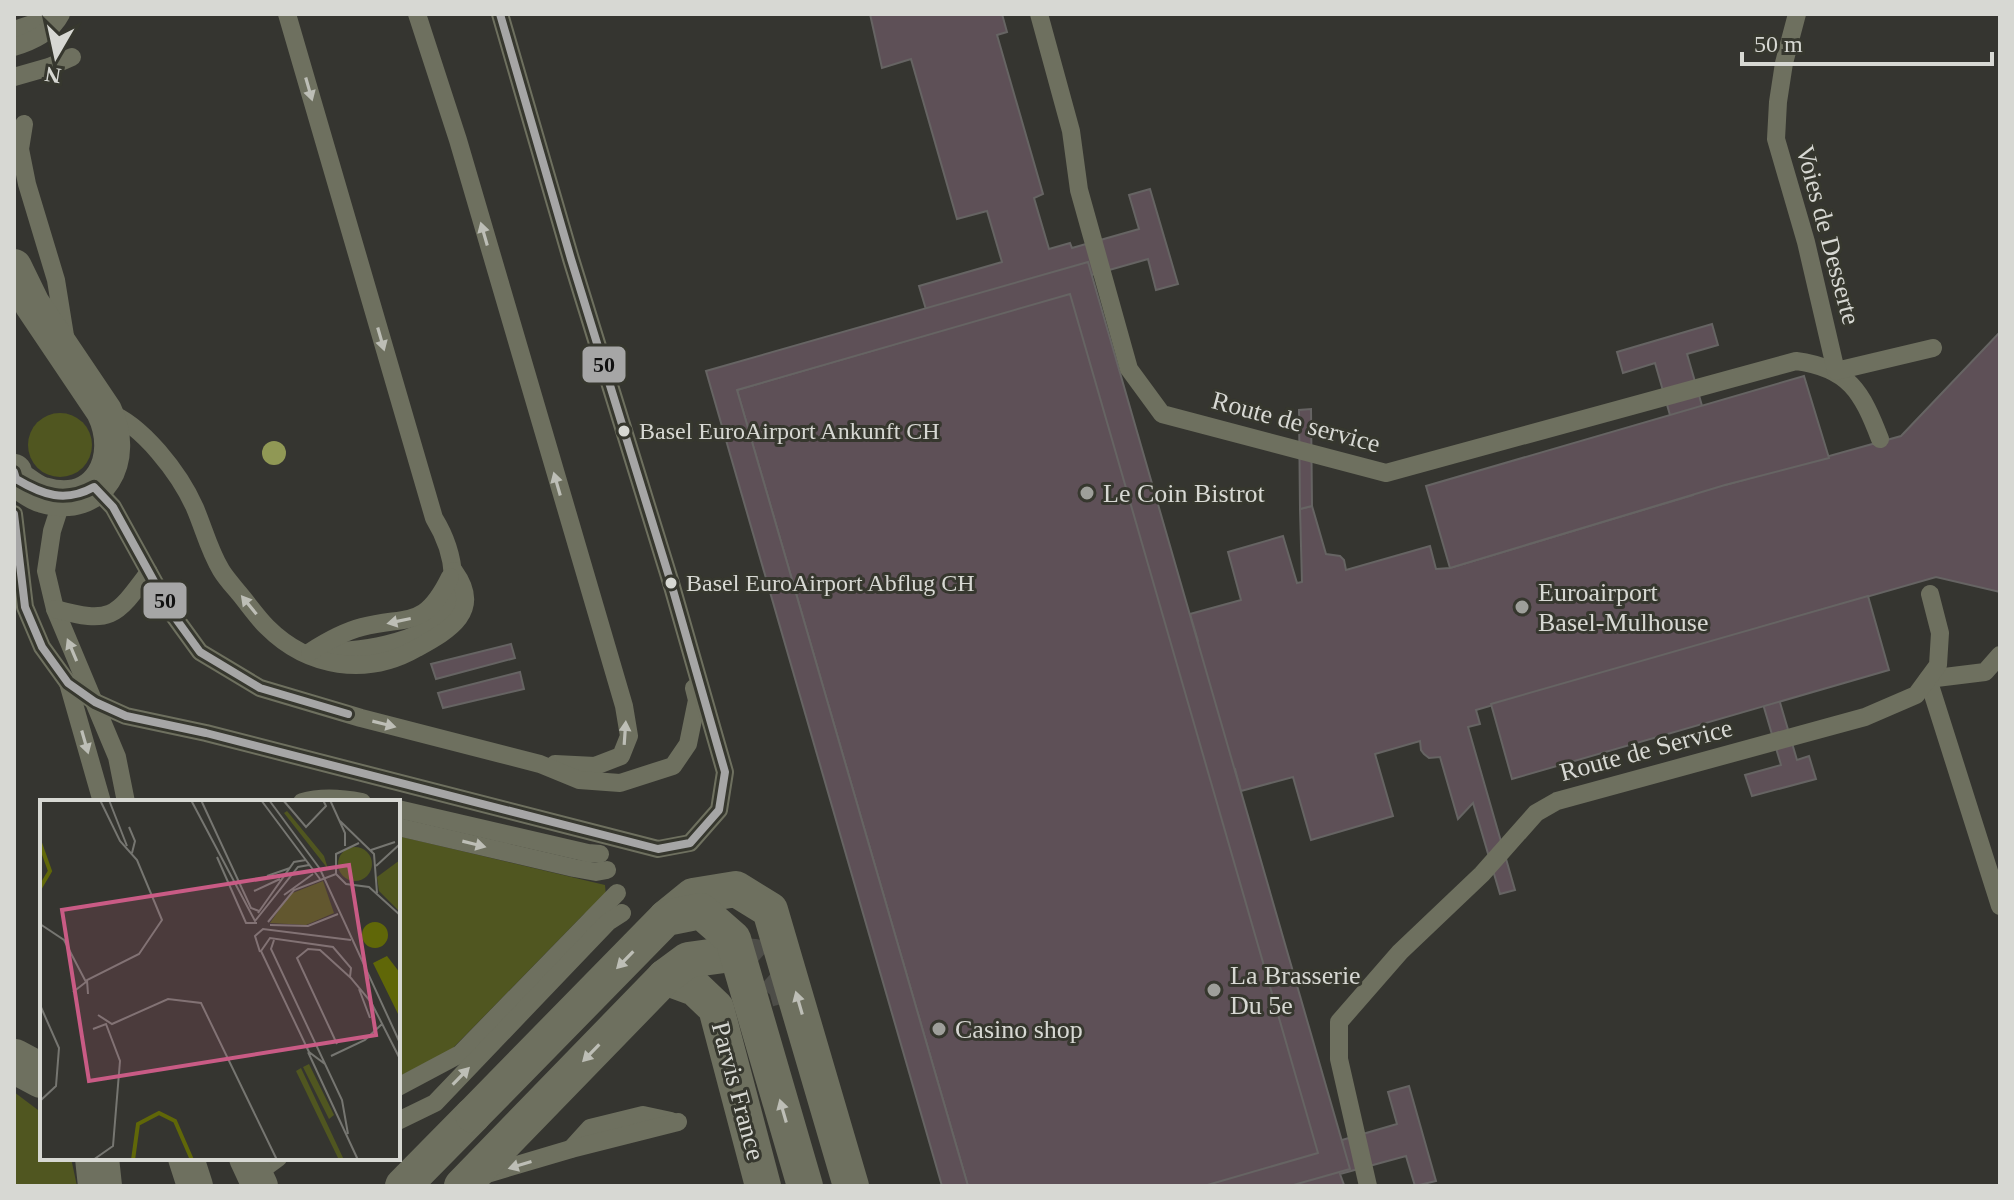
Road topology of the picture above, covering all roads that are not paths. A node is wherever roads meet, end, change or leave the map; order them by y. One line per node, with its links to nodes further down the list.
1 (46, 14): 8 (lane)
2 (61, 14): 9 (lane)
3 (287, 14): 24 (lane, one-way to 24)
4 (417, 14): 33 (lane, one-way to 4)
5 (498, 14): 32 (lane); 33 (lane)
6 (1039, 14): 19 (lane, Route de service)
7 (1797, 14): 19 (lane, Voies de Desserte)
8 (14, 30)
9 (14, 47)
10 (72, 57): 11 (lane)
11 (14, 77)
12 (24, 124): 15 (lane)
13 (14, 178): 14 (lane)
14 (18, 195): 15 (lane)
15 (50, 258): 18 (lane)
16 (14, 267): 18 (street)
17 (1933, 348): 19 (lane)
18 (69, 361): 20 (street)
19 (1836, 371): 21 (lane)
20 (104, 411): 22 (street); 28 (lane, one-way to 20)
21 (1880, 439)
22 (79, 492): 23 (street); 25 (lane); 27 (lane)
23 (15, 494): 31 (lane)
24 (453, 571): 28 (lane, one-way to 28); 28 (lane)
25 (149, 572): 27 (lane); 33 (lane, one-way to 33)
26 (1930, 594): 30 (lane)
27 (55, 609): 32 (lane, one-way to 27)
28 (308, 653)
29 (2000, 655): 30 (lane)
30 (1928, 679): 41 (lane); 60 (lane, Route de Service)
31 (68, 683): 32 (lane); 34 (lane, one-way to 34)
32 (95, 702): 35 (lane)
33 (540, 764)
34 (101, 800)
35 (126, 800)
36 (309, 800): 37 (lane)
37 (353, 800)
38 (400, 809): 39 (lane, one-way to 38)
39 (400, 827)
40 (617, 893): 48 (lane)
41 (2000, 906)
42 (622, 913): 49 (lane, one-way to 42)
43 (666, 918): 56 (street, one-way to 56, bridge); 58 (street, one-way to 43, bridge); 59 (street, one-way to 43)
44 (724, 955): 45 (street)
45 (665, 977): 53 (street, one-way to 53); 57 (street, Parvis France)
46 (14, 1061): 47 (street)
47 (40, 1075)
48 (400, 1086)
49 (400, 1120)
50 (678, 1122): 53 (lane, one-way to 53)
51 (97, 1160): 54 (street)
52 (187, 1160): 55 (street)
53 (465, 1183)
54 (100, 1186)
55 (195, 1186)
56 (403, 1186)
57 (763, 1186)
58 (805, 1186)
59 (851, 1186)
60 (1368, 1186)

